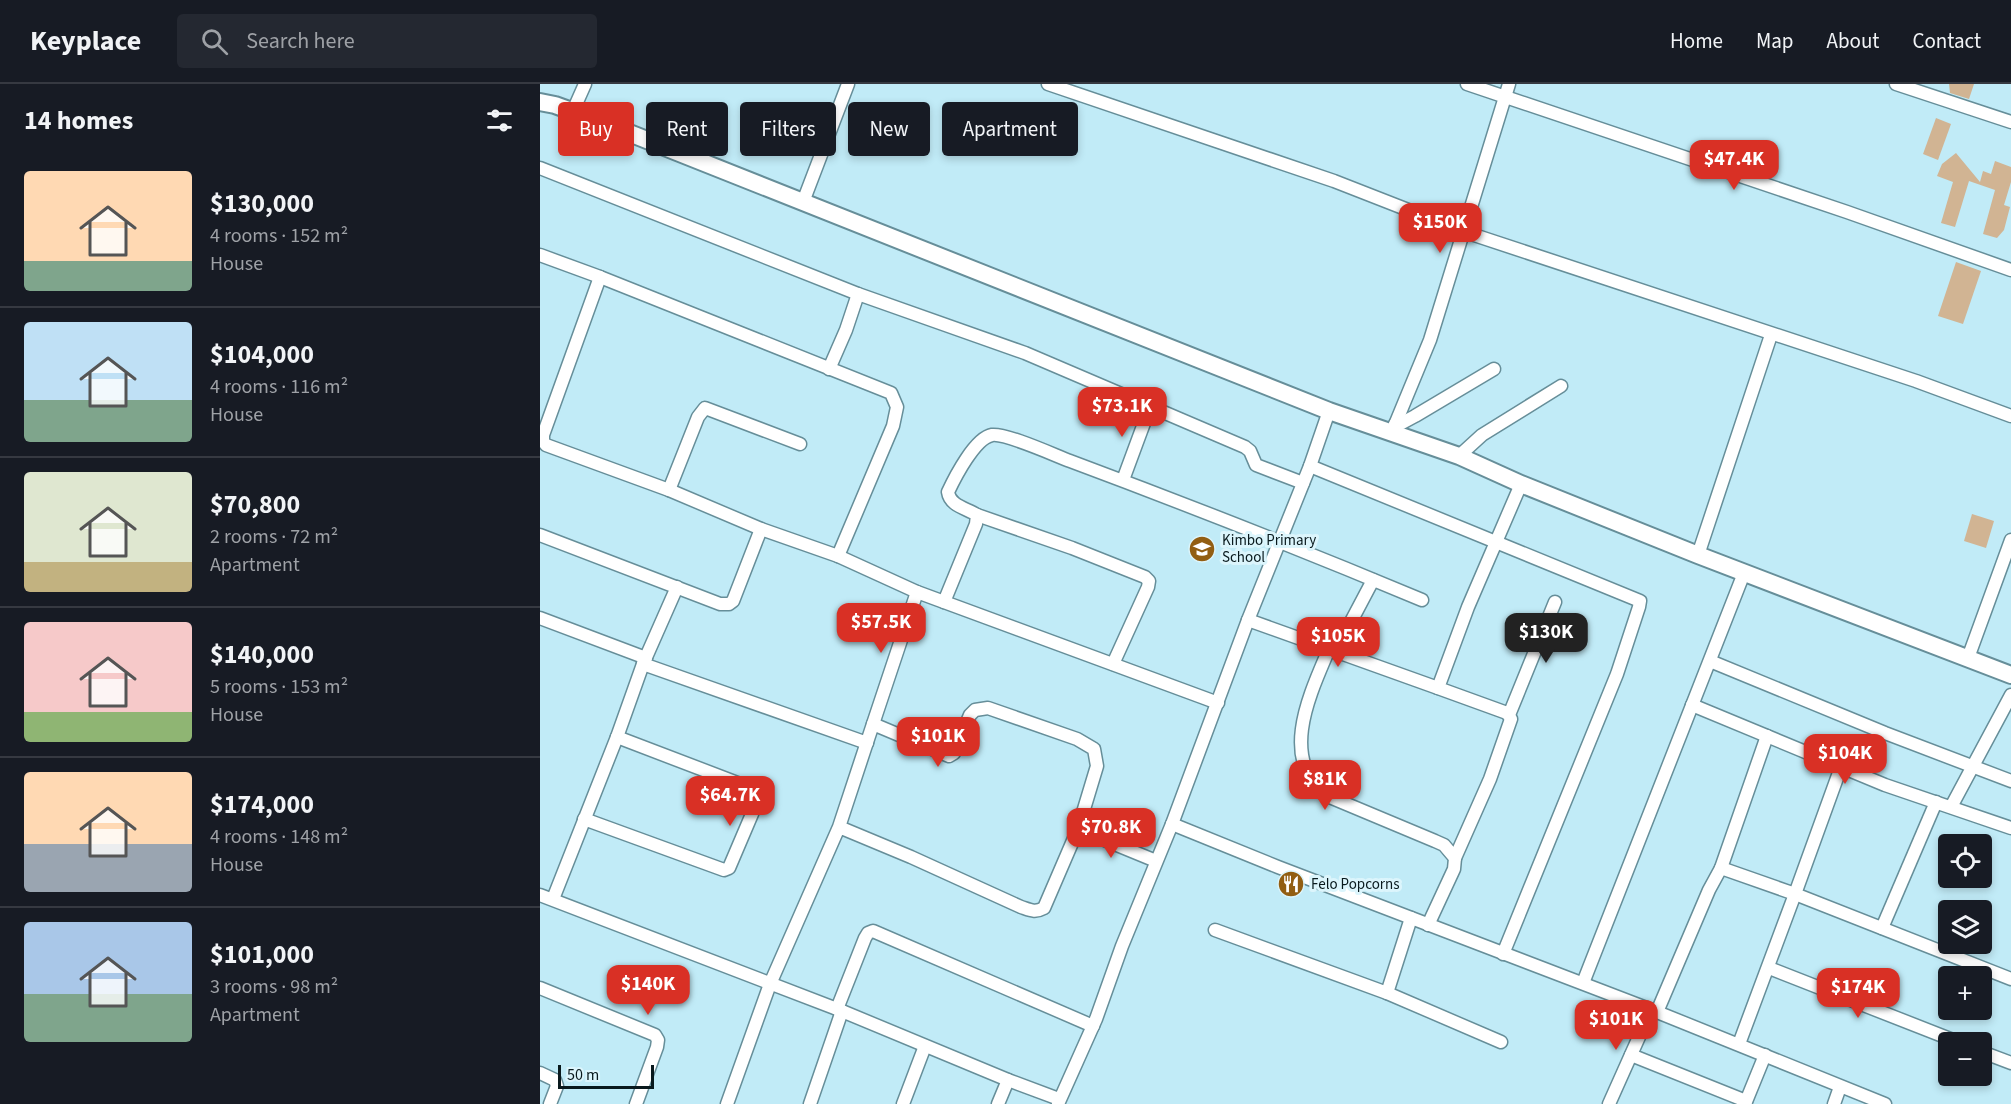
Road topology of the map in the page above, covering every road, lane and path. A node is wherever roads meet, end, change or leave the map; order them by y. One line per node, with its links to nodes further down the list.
1 (585, 84): 8 (street)
2 (848, 84): 13 (street)
3 (1048, 84): 14 (street)
4 (1467, 84): 6 (street)
5 (1896, 84): 10 (street)
6 (1507, 90): 14 (street); 16 (street)
7 (540, 102): 9 (street)
8 (577, 102)
9 (558, 106)
10 (2011, 122)
11 (634, 135): 13 (street)
12 (540, 168): 18 (street)
13 (803, 202): 24 (street)
14 (1462, 231): 19 (street); 26 (street)
15 (540, 255): 17 (street)
16 (2011, 270)
17 (600, 277): 20 (street); 27 (street)
18 (858, 294): 20 (street); 23 (street)
19 (1772, 335): 25 (street); 41 (street)
20 (829, 369): 42 (street)
21 (1494, 369): 26 (street)
22 (1561, 387): 29 (street)
23 (1150, 407): 31 (street); 32 (street)
24 (1329, 411): 26 (street); 30 (street)
25 (2011, 416)
26 (1393, 428): 29 (street)
27 (542, 441): 34 (street)
28 (800, 444): 34 (street)
29 (1459, 456): 33 (street)
30 (1310, 466): 32 (street); 40 (street)
31 (1123, 480): 35 (street); 39 (street)
32 (1303, 483): 39 (street)
33 (1521, 484): 40 (street); 41 (street)
34 (669, 490): 36 (street)
35 (978, 515): 48 (street); 56 (street)
36 (761, 529): 42 (street); 45 (street)
37 (540, 535): 45 (street)
38 (2011, 540): 53 (street)
39 (1281, 541): 44 (street); 51 (street)
40 (1497, 542): 58 (street); 87 (street)
41 (1698, 555): 43 (street)
42 (837, 556): 46 (street)
43 (1744, 573): 53 (street); 55 (street)
44 (1373, 580): 47 (street); 52 (street)
45 (677, 587): 54 (street)
46 (916, 592): 48 (street); 63 (street)
47 (1422, 600)
48 (944, 602): 56 (street)
49 (1555, 602): 62 (street)
50 (540, 618): 54 (street)
51 (1248, 620): 52 (street); 60 (street)
52 (1332, 650): 58 (street); 77 (street)
53 (1968, 658): 57 (street)
54 (645, 661): 65 (street); 66 (street)
55 (1710, 661): 61 (street); 67 (street)
56 (1113, 664): 60 (street)
57 (2011, 675)
58 (1438, 688): 62 (street)
59 (2011, 695): 67 (street)
60 (1218, 703): 73 (street)
61 (1692, 705): 64 (street); 90 (street)
62 (1509, 715): 77 (street)
63 (873, 724): 66 (street); 76 (street)
64 (1767, 736): 68 (street); 79 (street)
65 (617, 737): 72 (street); 72 (street)
66 (867, 743): 74 (street)
67 (1974, 766): 69 (street); 71 (street)
68 (1841, 767): 70 (street); 81 (street)
69 (2011, 781)
70 (1936, 802): 71 (street); 85 (street)
71 (1951, 807): 75 (street)
72 (584, 819): 82 (street)
73 (1172, 824): 78 (street); 83 (street)
74 (839, 827): 76 (street); 91 (street)
75 (2011, 828)
76 (1078, 829): 78 (street)
77 (1455, 858): 84 (street)
78 (1156, 861): 96 (street)
79 (1721, 868): 81 (street); 95 (street)
80 (540, 894): 82 (street)
81 (1795, 894): 85 (street); 88 (street)
82 (553, 899): 91 (street)
83 (1411, 918): 84 (street); 93 (street)
84 (1428, 925): 87 (street)
85 (1882, 928): 89 (street)
86 (1215, 930): 93 (street)
87 (1503, 954): 90 (street)
88 (1769, 968): 97 (street); 99 (street)
89 (2011, 979)
90 (1583, 983): 95 (street)
91 (770, 984): 94 (street); 112 (street)
92 (540, 988): 111 (street)
93 (1387, 993): 98 (street)
94 (839, 1010): 96 (street); 100 (street); 113 (street)
95 (1654, 1011): 99 (street); 101 (street)
96 (1093, 1026): 108 (street)
97 (1938, 1034)
98 (1501, 1042)
99 (1739, 1044): 102 (street)
100 (925, 1046): 106 (street); 114 (street)
101 (1631, 1055): 109 (street); 116 (street)
102 (1765, 1055): 107 (street); 109 (street)
103 (1992, 1056): 104 (street)
104 (2011, 1063)
105 (540, 1073): 110 (street)
106 (1008, 1080): 108 (street); 115 (street)
107 (1840, 1087): 117 (street); 118 (street)
108 (1058, 1102)
109 (1746, 1103)
110 (549, 1104)
111 (636, 1104)
112 (727, 1104)
113 (810, 1104)
114 (903, 1104)
115 (998, 1104)
116 (1609, 1104)
117 (1834, 1104)
118 (1885, 1104)

